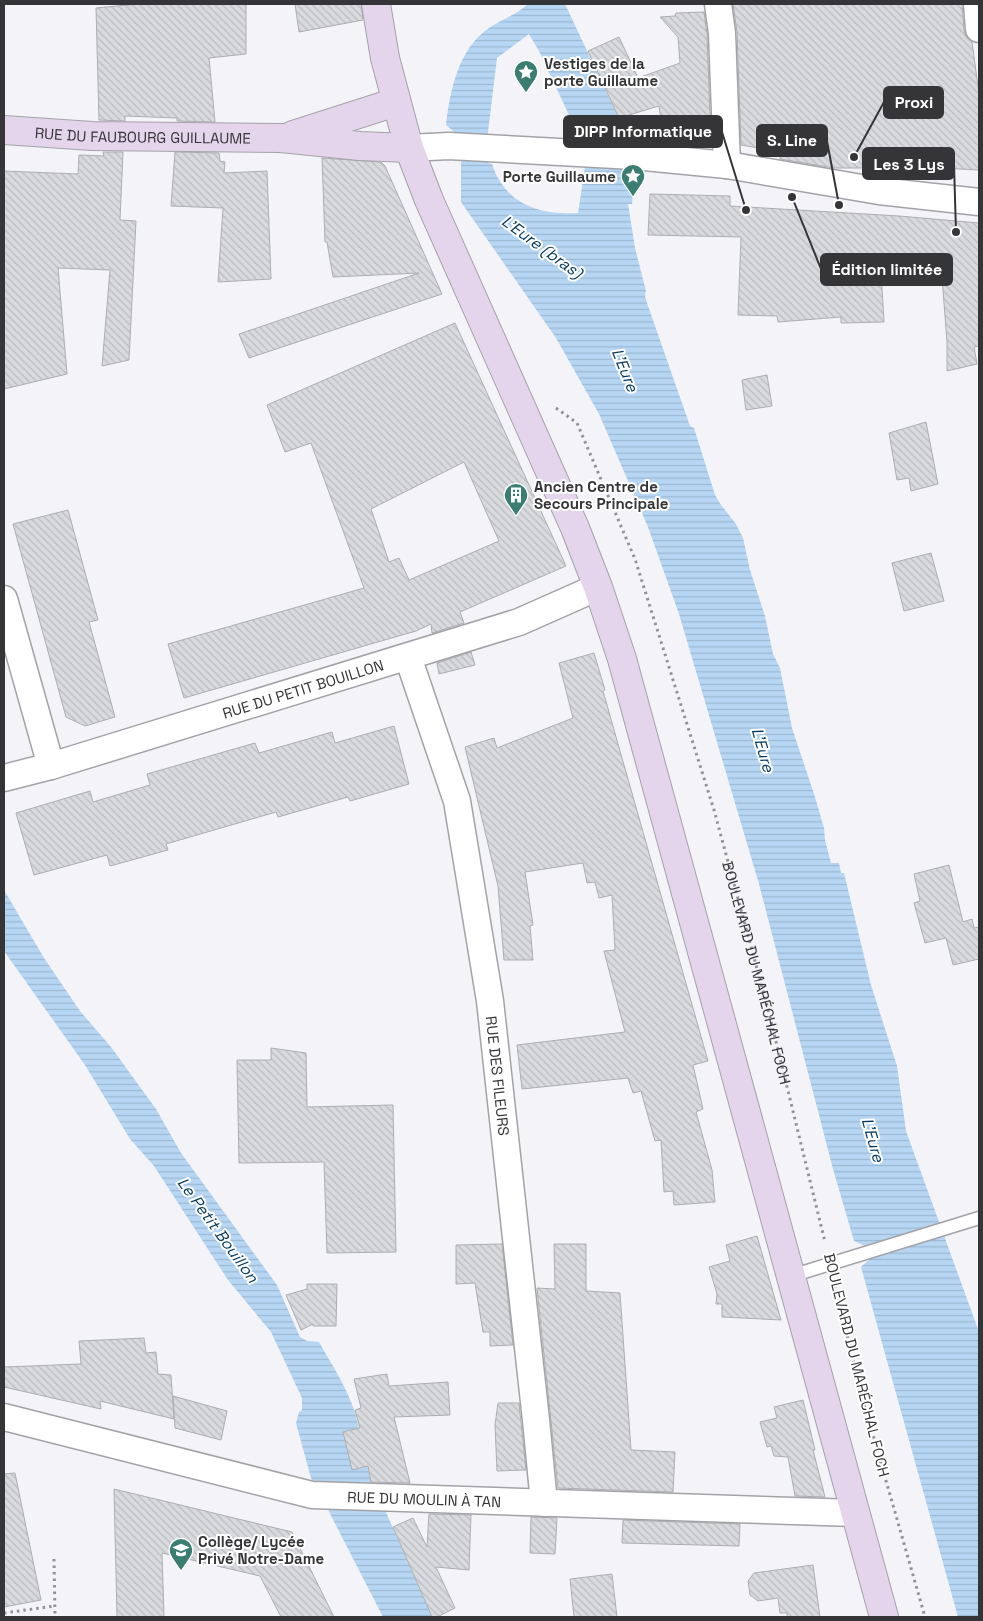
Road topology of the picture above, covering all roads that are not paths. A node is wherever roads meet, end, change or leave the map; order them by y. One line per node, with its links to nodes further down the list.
1 (376, 4): 5 (main road)
2 (718, 4): 9 (street)
3 (976, 4): 4 (street)
4 (979, 29)
5 (396, 102): 7 (main road, RUE DU FAUBOURG GUILLAUME); 8 (main road)
6 (4, 130): 7 (main road, RUE DU FAUBOURG GUILLAUME)
7 (281, 138): 8 (main road, RUE DU FAUBOURG GUILLAUME)
8 (408, 148): 9 (street); 11 (main road)
9 (727, 164): 10 (street)
10 (979, 202)
11 (598, 587): 13 (street, RUE DU PETIT BOUILLON); 17 (main road)
12 (4, 599): 14 (street)
13 (408, 657): 14 (street, RUE DU PETIT BOUILLON); 19 (street, RUE DES FILEURS)
14 (51, 766): 15 (street, RUE DU PETIT BOUILLON)
15 (4, 778)
16 (979, 1218): 17 (lane)
17 (790, 1276): 20 (main road)
18 (4, 1417): 19 (street, RUE DU MOULIN À TAN)
19 (544, 1503): 20 (street, RUE DU MOULIN À TAN)
20 (855, 1513): 21 (main road)
21 (884, 1617)

